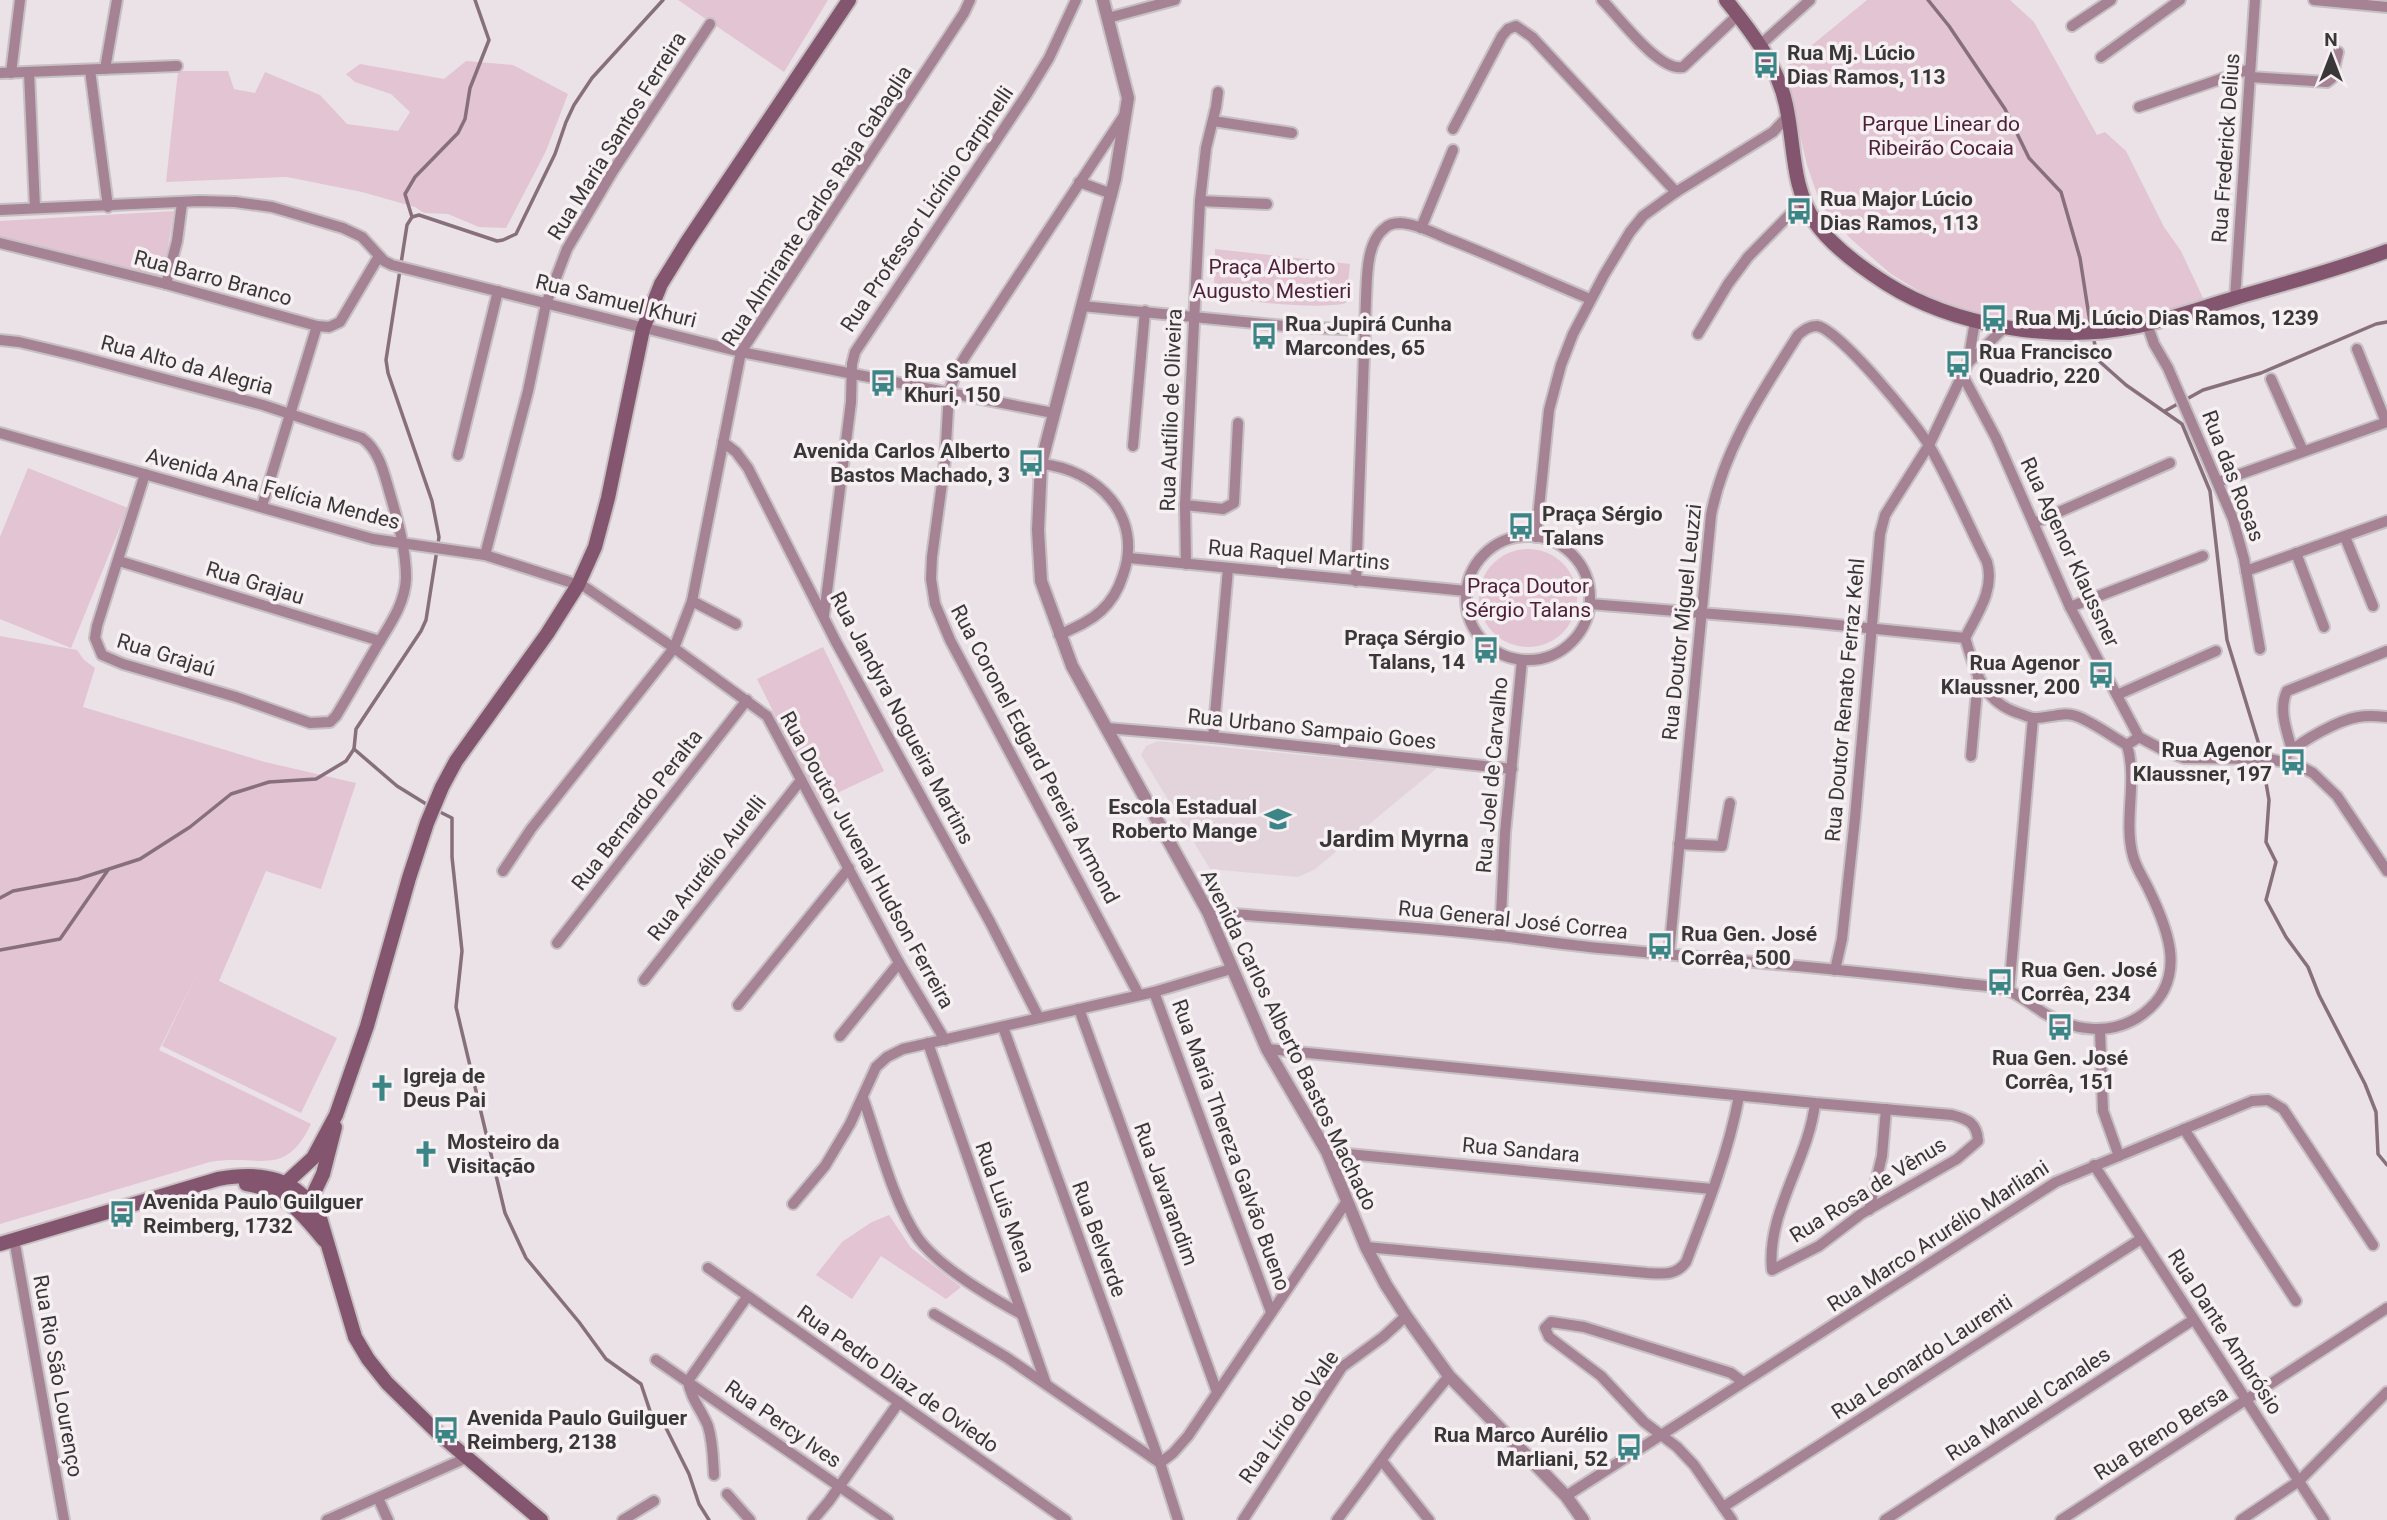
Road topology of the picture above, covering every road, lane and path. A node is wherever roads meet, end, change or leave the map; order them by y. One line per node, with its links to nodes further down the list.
1 (20, 0): 27 (street)
2 (117, 0): 25 (street)
3 (849, 0): 65 (main road)
4 (971, 0): 70 (street, Rua Almirante Carlos Raja Gabaglia)
5 (1076, 0): 72 (street, Rua Professor Licínio Carpinelli)
6 (1102, 0): 17 (street, Avenida Carlos Alberto Bastos Machado)
7 (1175, 0): 17 (street)
8 (1602, 0): 16 (street)
9 (1726, 0): 16 (main road)
10 (1810, 0): 20 (street)
11 (2111, 0): 19 (street)
12 (2180, 0): 22 (street)
13 (2255, 0): 28 (street, Rua Frederick Delius)
14 (2314, 0): 15 (street)
15 (2387, 6)
16 (1738, 15): 20 (main road)
17 (1108, 19): 31 (street, Avenida Carlos Alberto Bastos Machado)
18 (710, 24): 57 (street, Rua Maria Santos Ferreira)
19 (2072, 26)
20 (1759, 46): 32 (main road)
21 (2338, 52): 28 (street)
22 (2101, 57)
23 (177, 66): 25 (street)
24 (90, 69): 25 (street); 26 (street); 46 (street)
25 (105, 69)
26 (29, 72): 27 (street); 47 (street)
27 (6, 73)
28 (2250, 73): 30 (street); 55 (street, Rua Frederick Delius)
29 (1218, 92): 33 (street, Rua Autílio de Oliveira)
30 (2139, 107)
31 (1127, 112): 39 (street, Rua Coronel Edgard Pereira Armond); 41 (street, Avenida Carlos Alberto Bastos Machado)
32 (1788, 116): 35 (street); 37 (main road)
33 (1213, 121): 36 (street); 43 (street, Rua Autílio de Oliveira)
34 (1453, 129): 40 (street)
35 (1773, 132): 37 (street); 40 (street)
36 (1292, 133)
37 (1790, 137): 42 (main road)
38 (1453, 150): 49 (street)
39 (1079, 182): 41 (street); 75 (street, Rua Coronel Edgard Pereira Armond)
40 (1676, 192): 56 (street)
41 (1112, 194): 58 (street, Avenida Carlos Alberto Bastos Machado)
42 (1804, 200): 61 (main road); 67 (street)
43 (1200, 201): 45 (street); 60 (street, Rua Autílio de Oliveira)
44 (182, 202): 46 (street, Rua Samuel Khuri); 52 (street, Rua Samuel Khuri); 53 (street)
45 (1267, 204)
46 (108, 207): 47 (street, Rua Samuel Khuri)
47 (35, 208): 48 (street, Rua Samuel Khuri)
48 (0, 210)
49 (1421, 228): 56 (street); 66 (street)
50 (0, 243): 53 (street, Rua Barro Branco)
51 (2387, 251): 55 (main road)
52 (379, 256): 54 (street, Rua Samuel Khuri); 63 (street)
53 (166, 284): 63 (street, Rua Barro Branco)
54 (498, 291): 57 (street, Rua Samuel Khuri); 85 (street)
55 (2235, 298): 62 (main road)
56 (1590, 299): 94 (street)
57 (546, 304): 65 (street, Rua Samuel Khuri); 98 (street, Rua Maria Santos Ferreira)
58 (1082, 306): 59 (street); 77 (street, Avenida Carlos Alberto Bastos Machado)
59 (1145, 311): 60 (street); 83 (street)
60 (1194, 316): 66 (street); 90 (street, Rua Autílio de Oliveira)
61 (1975, 321): 64 (main road); 71 (street)
62 (2147, 324): 64 (main road); 89 (street, Rua das Rosas)
63 (317, 326): 76 (street)
64 (2005, 327): 71 (street)
65 (643, 329): 70 (street, Rua Samuel Khuri); 106 (main road)
66 (1365, 330): 105 (street)
67 (1698, 334)
68 (0, 340): 76 (street, Rua Alto da Alegria)
69 (2357, 349): 78 (street)
70 (741, 352): 72 (street, Rua Samuel Khuri); 81 (street, Rua Almirante Carlos Raja Gabaglia)
71 (1968, 363): 73 (street, Rua Doutor Renato Ferraz Kehl)
72 (852, 373): 75 (street, Rua Samuel Khuri); 113 (street, Rua Professor Licínio Carpinelli)
73 (1962, 374): 82 (street, Rua Doutor Renato Ferraz Kehl); 93 (street, Rua Agenor Klaussner)
74 (2271, 379): 84 (street)
75 (949, 392): 77 (street, Rua Samuel Khuri); 154 (street, Rua Coronel Edgard Pereira Armond)
76 (291, 413): 91 (street); 96 (street, Rua Alto da Alegria)
77 (1053, 414): 87 (street, Avenida Carlos Alberto Bastos Machado)
78 (2386, 422): 84 (street)
79 (1238, 423): 90 (street)
80 (0, 433): 88 (street, Avenida Ana Felícia Mendes)
81 (723, 442): 108 (street, Rua Almirante Carlos Raja Gabaglia); 113 (street, Rua Jandyra Nogueira Martins)
82 (1929, 445): 112 (street, Rua Doutor Miguel Leuzzi); 116 (street, Rua Doutor Renato Ferraz Kehl); 118 (street, Rua Doutor Miguel Leuzzi)
83 (1133, 446)
84 (2303, 451): 89 (street)
85 (458, 454)
86 (2170, 463): 93 (street)
87 (1041, 464): 100 (street); 117 (street, Avenida Carlos Alberto Bastos Machado)
88 (145, 474): 91 (street, Avenida Ana Felícia Mendes); 101 (street, Rua Grajaú)
89 (2218, 482): 104 (street, Rua das Rosas)
90 (1185, 505): 102 (street, Rua Autílio de Oliveira)
91 (261, 506): 96 (street, Avenida Ana Felícia Mendes)
92 (2387, 521): 95 (street)
93 (2034, 523): 111 (street, Rua Agenor Klaussner)
94 (1536, 537): 107 (street); 109 (street)
95 (2345, 537): 97 (street); 110 (street)
96 (403, 545): 98 (street, Avenida Ana Felícia Mendes); 119 (street)
97 (2296, 553): 104 (street); 115 (street)
98 (485, 555): 106 (street, Avenida Ana Felícia Mendes)
99 (2203, 556): 111 (street)
100 (1129, 558): 102 (street, Rua Raquel Martins); 117 (street)
101 (119, 561): 119 (street, Rua Grajau); 119 (street, Rua Grajaú)
102 (1186, 564): 103 (street, Rua Raquel Martins)
103 (1228, 569): 105 (street, Rua Raquel Martins); 131 (street)
104 (2246, 571): 121 (street, Rua das Rosas)
105 (1356, 581): 107 (street, Rua Raquel Martins)
106 (578, 585): 120 (street, Rua Doutor Juvenal Hudson Ferreira); 168 (main road)
107 (1466, 591): 124 (street)
108 (692, 601): 114 (street); 120 (street, Rua Almirante Carlos Raja Gabaglia)
109 (1590, 604): 112 (street); 124 (street)
110 (2373, 606)
111 (2070, 607): 126 (street, Rua Agenor Klaussner)
112 (1703, 612): 116 (street); 140 (street, Rua Doutor Miguel Leuzzi)
113 (824, 615): 157 (street, Rua Jandyra Nogueira Martins)
114 (736, 624)
115 (2324, 627)
116 (1870, 629): 118 (street); 150 (street, Rua Doutor Renato Ferraz Kehl)
117 (1059, 635): 130 (street, Avenida Carlos Alberto Bastos Machado)
118 (1965, 638): 125 (street)
119 (380, 641)
120 (674, 648): 127 (street, Rua Doutor Juvenal Hudson Ferreira); 142 (street, Rua Almirante Carlos Raja Gabaglia)
121 (2260, 649)
122 (2216, 651): 126 (street)
123 (2387, 651): 134 (street)
124 (1522, 660): 137 (street, Rua Joel de Carvalho)
125 (1978, 678): 129 (street); 135 (street)
126 (2117, 695): 132 (street, Rua Agenor Klaussner)
127 (747, 700): 138 (street, Rua Doutor Juvenal Hudson Ferreira); 146 (street, Rua Bernardo Peralta)
128 (2387, 717): 134 (street)
129 (2033, 718): 133 (street); 152 (street)
130 (1107, 729): 131 (street, Rua Urbano Sampaio Goes); 144 (street, Avenida Carlos Alberto Bastos Machado)
131 (1213, 737): 137 (street, Rua Urbano Sampaio Goes)
132 (2139, 737): 133 (street); 136 (street)
133 (2127, 745): 159 (street)
134 (2292, 750): 136 (street)
135 (1971, 756)
136 (2282, 761): 143 (street)
137 (1512, 769): 145 (street, Rua Joel de Carvalho)
138 (801, 780): 141 (street, Rua Doutor Juvenal Hudson Ferreira); 151 (street, Rua Arurélio Aurelli)
139 (1730, 803): 140 (street)
140 (1679, 844): 147 (street, Rua Doutor Miguel Leuzzi)
141 (849, 868): 148 (street, Rua Doutor Juvenal Hudson Ferreira); 155 (street)
142 (503, 871)
143 (2387, 871)
144 (1208, 912): 145 (street, Rua General José Correa); 149 (street, Avenida Carlos Alberto Bastos Machado)
145 (1500, 936): 147 (street, Rua General José Correa)
146 (557, 943)
147 (1669, 954): 150 (street, Rua General José Correa)
148 (899, 963): 160 (street); 161 (street, Rua Doutor Juvenal Hudson Ferreira)
149 (1231, 969): 153 (street); 163 (street, Avenida Carlos Alberto Bastos Machado)
150 (1835, 970): 152 (street, Rua General José Correa)
151 (644, 980)
152 (2009, 991): 159 (street, Rua General José Correa)
153 (1154, 992): 154 (street); 190 (street, Rua Maria Thereza Galvão Bueno)
154 (1139, 995): 156 (street)
155 (738, 1005)
156 (1079, 1009): 157 (street); 200 (street, Rua Javarandim)
157 (1039, 1017): 158 (street)
158 (1003, 1027): 161 (street); 207 (street, Rua Belverde)
159 (2100, 1031): 171 (street)
160 (840, 1036)
161 (945, 1040): 162 (street)
162 (928, 1043): 165 (street); 192 (street, Rua Luis Mena)
163 (1268, 1049): 164 (street, Rua Rosa de Vênus); 170 (street, Avenida Carlos Alberto Bastos Machado)
164 (1739, 1096): 166 (street, Rua Rosa de Vênus); 175 (street)
165 (863, 1098): 179 (street); 192 (street)
166 (1815, 1102): 167 (street, Rua Rosa de Vênus); 180 (street, Rua Rosa de Vênus)
167 (1886, 1109): 180 (street); 180 (street, Rua Rosa de Vênus)
168 (336, 1115): 174 (main road); 177 (main road)
169 (2184, 1129): 171 (street, Rua Marco Arurélio Marliani); 183 (street, Rua Marco Arurélio Marliani); 188 (street)
170 (1326, 1152): 175 (street, Rua Sandara); 178 (street, Avenida Carlos Alberto Bastos Machado)
171 (2119, 1156): 172 (street, Rua Marco Arurélio Marliani)
172 (2094, 1165): 181 (street, Rua Dante Ambrósio); 198 (street, Rua Marco Arurélio Marliani)
173 (218, 1179): 174 (main road); 176 (main road); 182 (main road)
174 (280, 1181): 176 (main road); 177 (main road)
175 (1712, 1189): 185 (street)
176 (289, 1201): 177 (main road); 184 (main road)
177 (310, 1201): 184 (main road)
178 (1346, 1201): 185 (street, Avenida Carlos Alberto Bastos Machado); 190 (street)
179 (793, 1204)
180 (1869, 1210)
181 (2141, 1239): 194 (street, Rua Dante Ambrósio); 215 (street, Rua Leonardo Laurenti)
182 (7, 1241): 216 (street, Rua Rio São Lourenço)
183 (2373, 1245)
184 (328, 1246): 205 (main road)
185 (1366, 1247): 193 (street, Avenida Carlos Alberto Bastos Machado)
186 (708, 1268): 187 (street, Rua Pedro Diaz de Oviedo)
187 (747, 1297): 197 (street); 203 (street, Rua Pedro Diaz de Oviedo)
188 (2296, 1301)
189 (2387, 1308): 202 (street, Rua Breno Bersa)
190 (1271, 1312): 200 (street)
191 (934, 1314): 199 (street)
192 (1021, 1314): 199 (street, Rua Luis Mena)
193 (1406, 1316): 196 (street, Avenida Carlos Alberto Bastos Machado); 226 (street, Rua Lírio do Vale)
194 (2193, 1320): 202 (street, Rua Dante Ambrósio); 231 (street, Rua Manuel Canales)
195 (656, 1360): 197 (street, Rua Percy Ives)
196 (1449, 1376): 206 (street); 212 (street, Avenida Carlos Alberto Bastos Machado)
197 (688, 1381): 208 (street); 210 (street, Rua Percy Ives)
198 (1743, 1382): 204 (street, Rua Marco Arurélio Marliani); 204 (street)
199 (1046, 1384): 207 (street)
200 (1217, 1392): 207 (street)
201 (2387, 1392): 209 (street)
202 (2246, 1401): 209 (street, Rua Dante Ambrósio); 232 (street, Rua Breno Bersa)
203 (899, 1402): 210 (street); 224 (street, Rua Pedro Diaz de Oviedo)
204 (1662, 1436): 212 (street, Rua Marco Arurélio Marliani); 215 (street)
205 (466, 1458): 213 (street); 219 (main road)
206 (1382, 1461): 227 (street); 228 (street)
207 (1160, 1463): 225 (street, Rua Belverde)
208 (714, 1475)
209 (2299, 1481): 233 (street); 234 (street, Rua Dante Ambrósio)
210 (839, 1486): 222 (street); 223 (street, Rua Percy Ives)
211 (727, 1494): 221 (street)
212 (1566, 1496): 229 (street, Avenida Carlos Alberto Bastos Machado)
213 (378, 1498): 217 (street); 218 (street)
214 (654, 1501): 220 (street)
215 (1723, 1507): 230 (street)
216 (64, 1520)
217 (327, 1520)
218 (388, 1520)
219 (541, 1520)
220 (622, 1520)
221 (750, 1520)
222 (813, 1520)
223 (888, 1520)
224 (1066, 1520)
225 (1178, 1520)
226 (1243, 1520)
227 (1337, 1520)
228 (1429, 1520)
229 (1583, 1520)
230 (1732, 1520)
231 (1885, 1520)
232 (2062, 1520)
233 (2241, 1520)
234 (2324, 1520)

